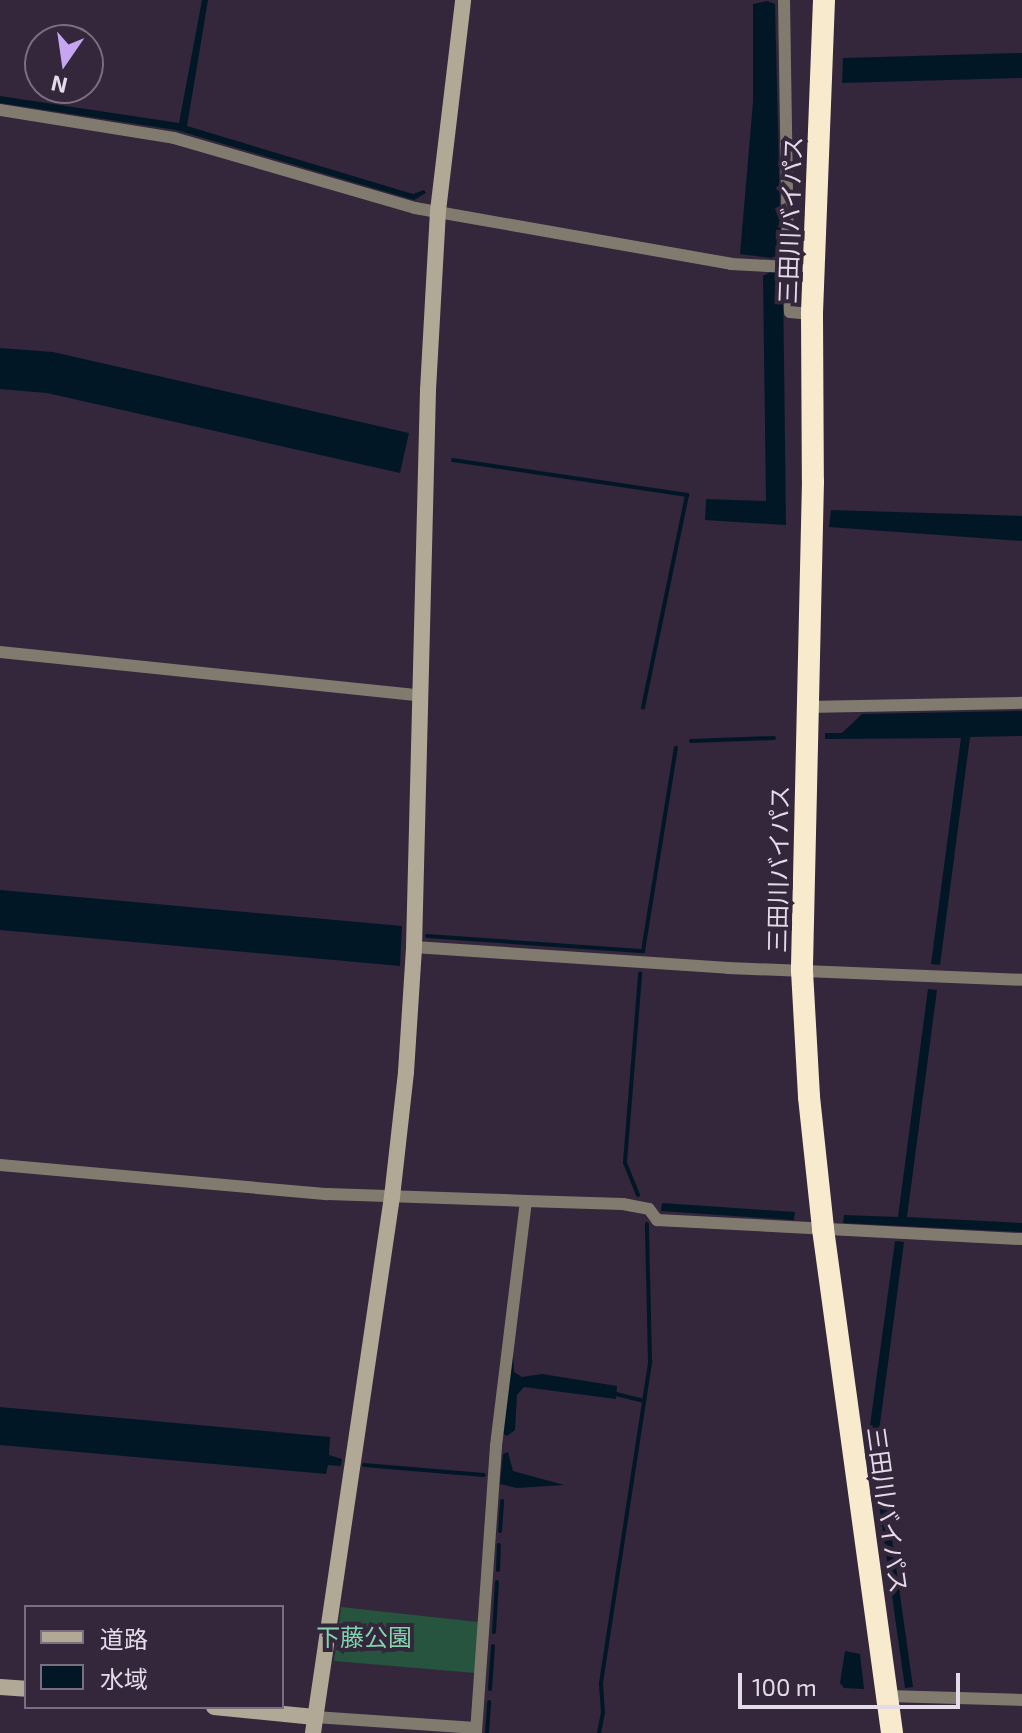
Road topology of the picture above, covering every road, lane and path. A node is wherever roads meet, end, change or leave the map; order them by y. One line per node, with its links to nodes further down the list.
1 (463, 0): 5 (street)
2 (784, 0): 6 (street)
3 (824, 0): 7 (highway, 三田川バイパス)
4 (0, 110): 5 (street)
5 (438, 211): 6 (street); 9 (street)
6 (788, 267): 7 (street)
7 (812, 314): 11 (highway, 三田川バイパス)
8 (0, 652): 9 (street)
9 (418, 695): 12 (street)
10 (1022, 703): 11 (street)
11 (806, 707): 13 (highway, 三田川バイパス)
12 (414, 947): 13 (street); 16 (street)
13 (802, 971): 14 (street); 18 (highway, 三田川バイパス)
14 (1022, 980)
15 (0, 1165): 16 (street)
16 (392, 1197): 17 (street); 25 (street)
17 (526, 1201): 18 (street); 26 (street)
18 (823, 1229): 19 (street); 22 (highway, 三田川バイパス)
19 (1022, 1239)
20 (0, 1687): 21 (street)
21 (24, 1689)
22 (888, 1696): 23 (street); 27 (highway, 三田川バイパス)
23 (1022, 1700)
24 (225, 1709): 25 (street)
25 (314, 1725): 26 (street)
26 (476, 1730)
27 (892, 1733)

